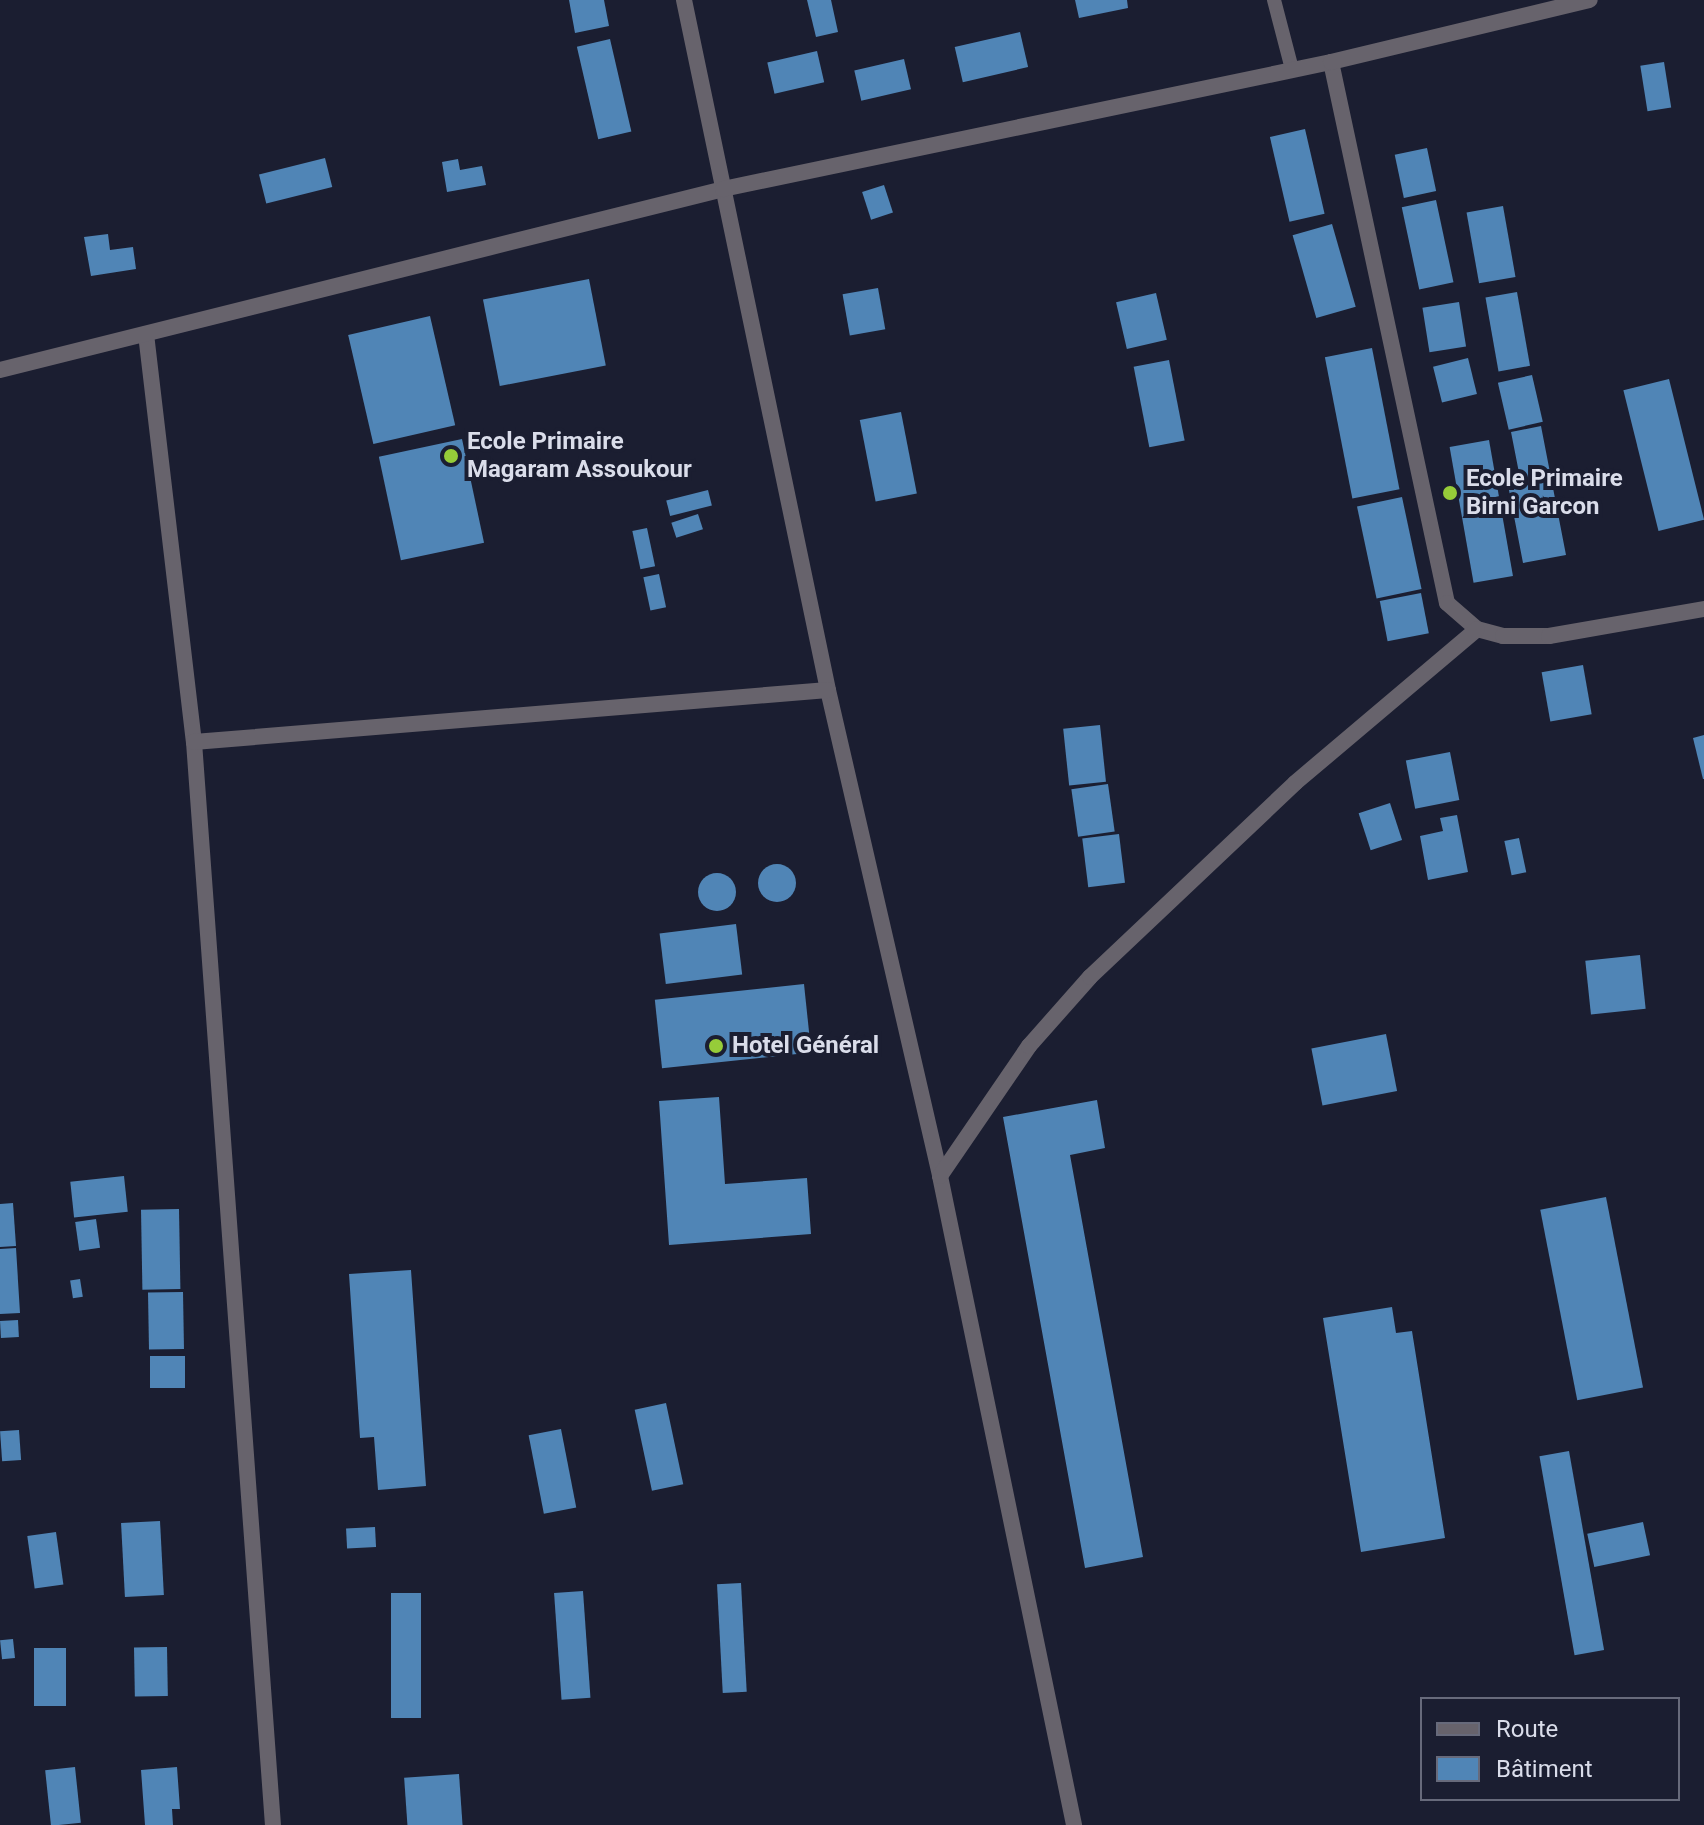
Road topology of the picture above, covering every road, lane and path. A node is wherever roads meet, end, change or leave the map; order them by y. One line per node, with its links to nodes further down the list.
1 (684, 0): 6 (street)
2 (1274, 0): 5 (lane)
3 (1590, 0): 4 (street)
4 (1331, 62): 5 (street); 10 (street)
5 (1292, 69): 6 (street)
6 (723, 189): 7 (street); 11 (street)
7 (146, 334): 8 (street); 12 (street)
8 (0, 370)
9 (1704, 609): 10 (street)
10 (1477, 629): 13 (street)
11 (828, 690): 12 (street); 13 (street)
12 (194, 742): 14 (street)
13 (940, 1176): 15 (street)
14 (273, 1825)
15 (1074, 1825)

